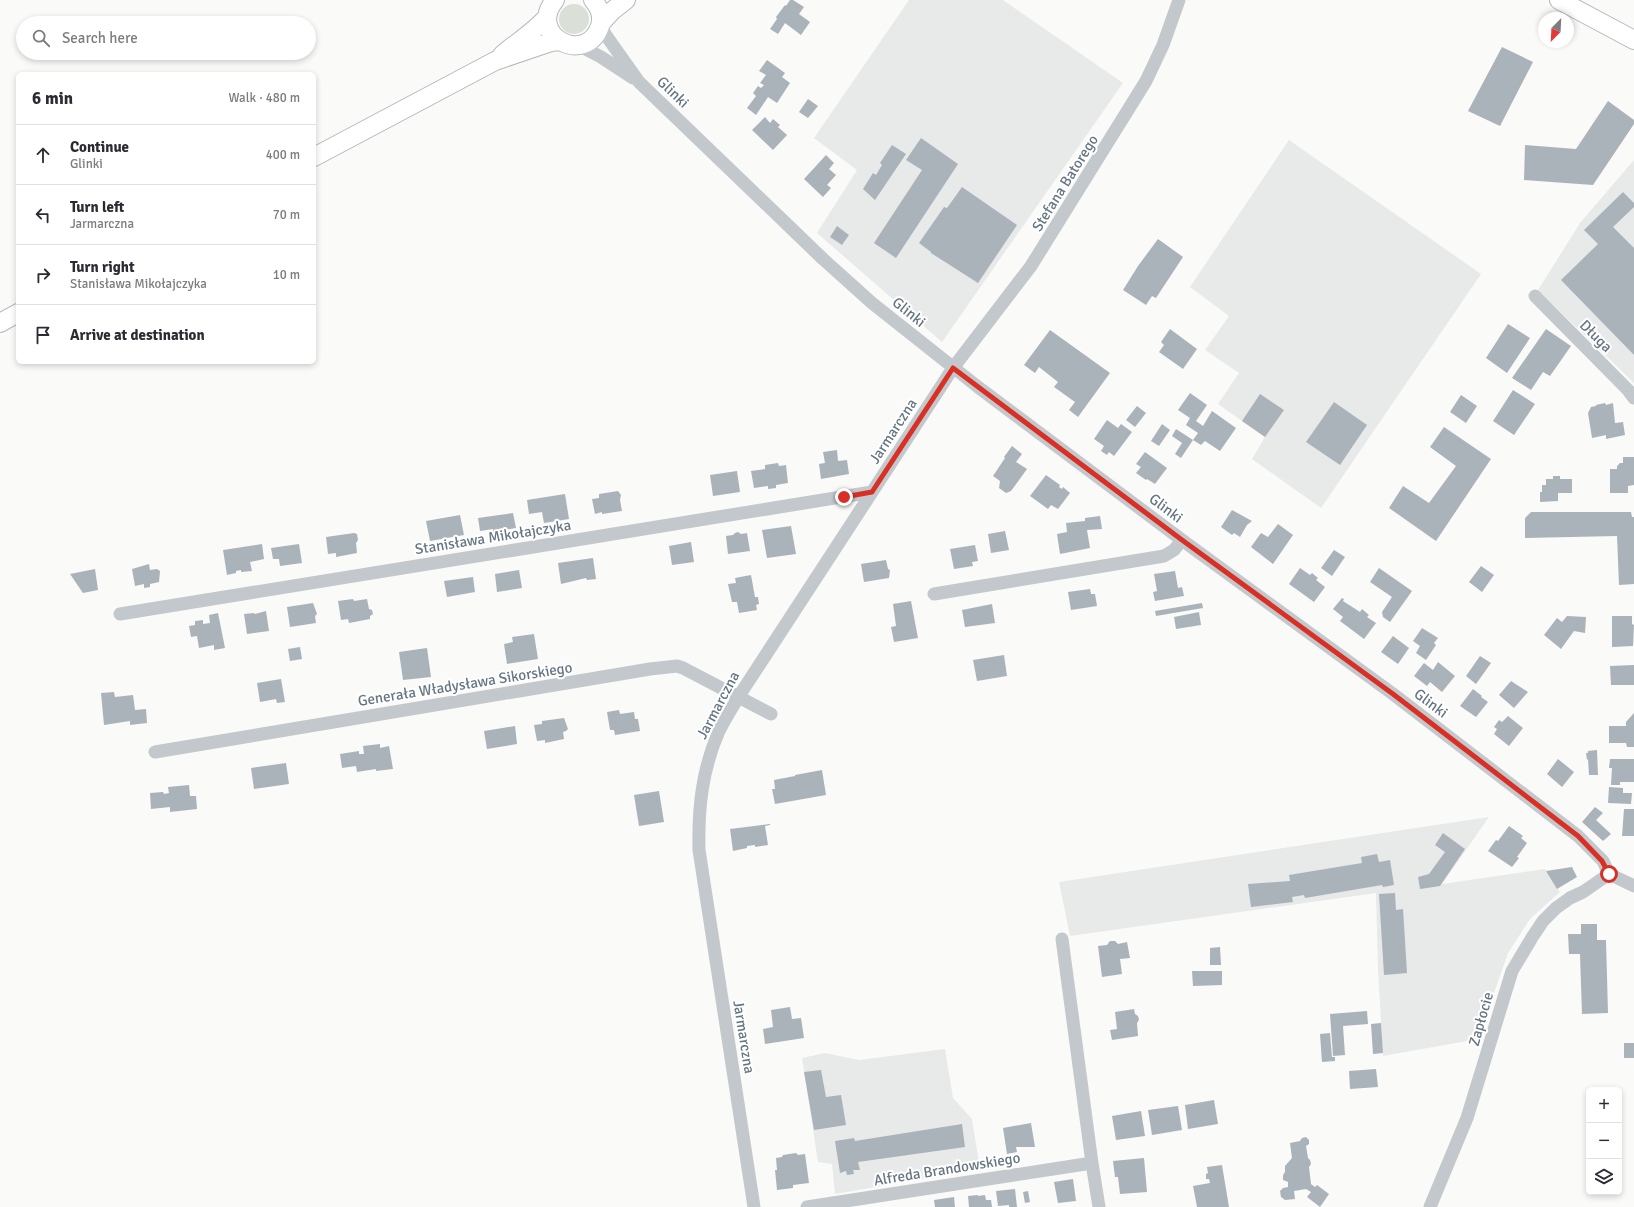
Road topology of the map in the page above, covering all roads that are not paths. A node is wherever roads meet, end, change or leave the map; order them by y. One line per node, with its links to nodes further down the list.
1 (593, 0): 6 (main road)
2 (626, 0): 6 (main road)
3 (1179, 0): 16 (street, Stefana Batorego)
4 (1559, 0): 7 (main road)
5 (548, 8): 8 (main road); 10 (main road)
6 (601, 23): 9 (main road); 11 (street, Glinki)
7 (1634, 40)
8 (560, 41): 9 (main road); 10 (main road)
9 (578, 45): 11 (street, Glinki)
10 (495, 61): 12 (main road)
11 (639, 82): 16 (street, Glinki)
12 (316, 156)
13 (1535, 296): 17 (street, Długa)
14 (16, 315): 15 (main road)
15 (0, 323)
16 (953, 368): 18 (street, Jarmarczna); 19 (street, Glinki)
17 (1634, 398)
18 (872, 492): 21 (street, Stanisława Mikołajczyka); 22 (street, Jarmarczna)
19 (1182, 540): 20 (street, Glinki); 25 (street, Glinki)
20 (934, 594)
21 (120, 614)
22 (739, 696): 23 (street, Generała Władysława Sikorskiego); 24 (street, Generała Władysława Sikorskiego); 29 (street, Jarmarczna)
23 (771, 714)
24 (155, 752)
25 (1609, 874): 26 (street); 32 (street, Zapłocie)
26 (1634, 886)
27 (1062, 939): 28 (street)
28 (1092, 1163): 30 (street, Alfreda Brandowskiego); 31 (street)
29 (754, 1207)
30 (807, 1207)
31 (1099, 1207)
32 (1430, 1207)

